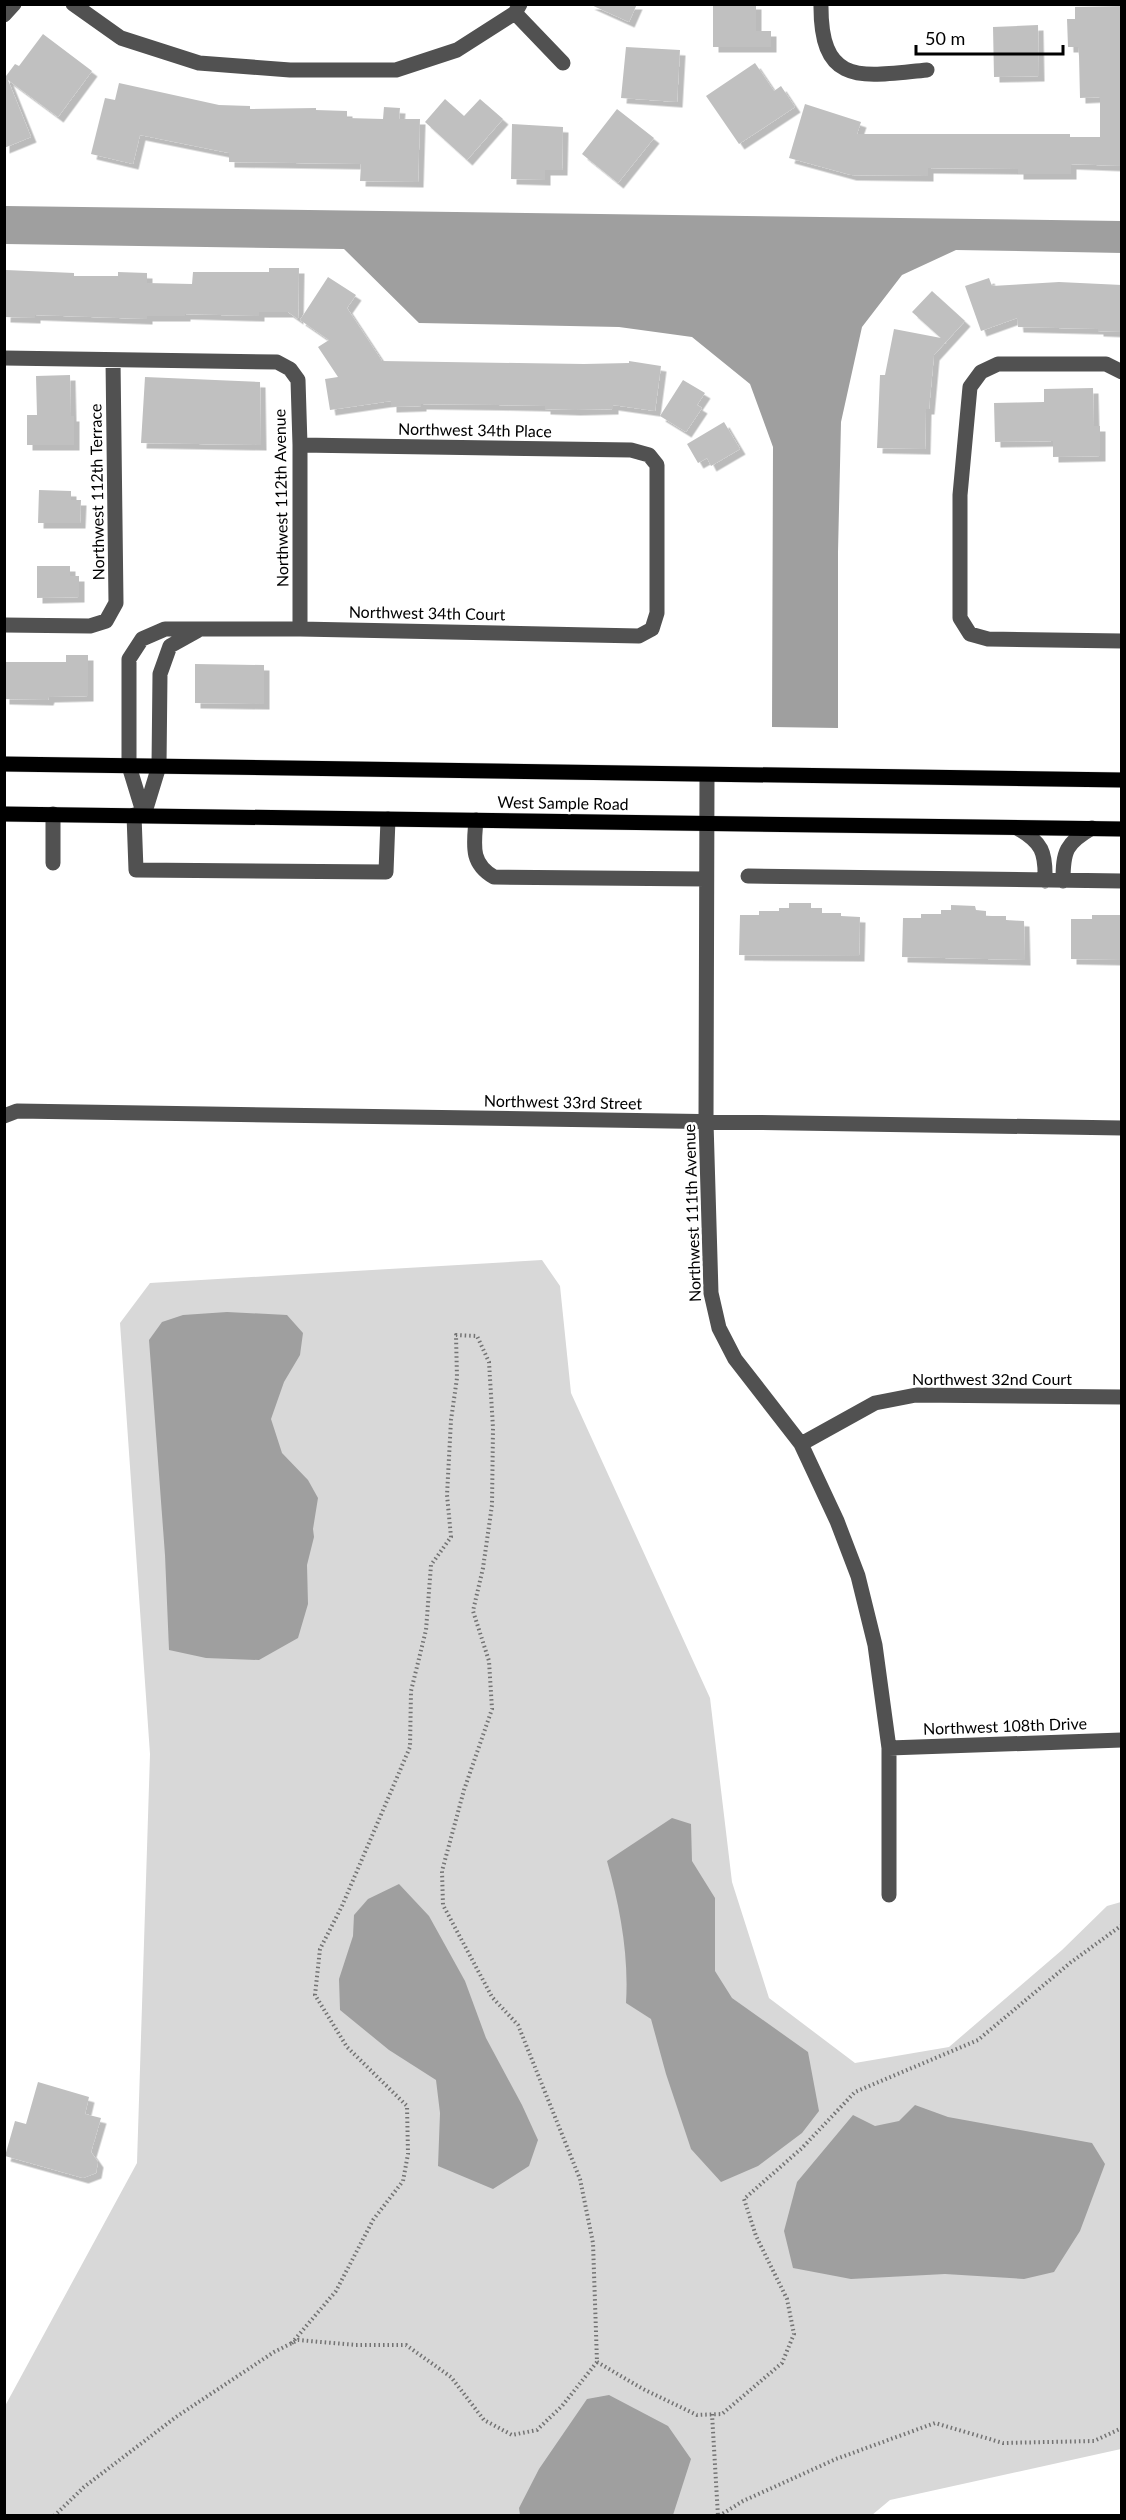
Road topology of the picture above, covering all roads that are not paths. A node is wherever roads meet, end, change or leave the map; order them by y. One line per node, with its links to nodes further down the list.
1 (14, 4): 5 (street)
2 (73, 4): 4 (street)
3 (821, 4): 7 (street)
4 (518, 9): 6 (street)
5 (4, 15)
6 (563, 63)
7 (927, 70)
8 (4, 358): 9 (street)
9 (113, 360): 11 (street, Northwest 112th Avenue); 12 (street, Northwest 112th Terrace)
10 (1122, 372): 16 (street)
11 (300, 445): 13 (street, Northwest 112th Avenue); 14 (street, Northwest 34th Place)
12 (4, 624)
13 (300, 628): 14 (street, Northwest 34th Court); 15 (street, Northwest 34th Court)
14 (652, 628)
15 (200, 629): 18 (street, Northwest 34th Court); 19 (street, Northwest 34th Court)
16 (1122, 641)
17 (4, 764): 18 (main road, West Sample Road)
18 (129, 766): 19 (main road, West Sample Road); 24 (street, Northwest 34th Court)
19 (159, 766): 20 (main road, West Sample Road); 24 (street, Northwest 34th Court)
20 (707, 775): 21 (main road, West Sample Road); 27 (street, Northwest 111th Avenue)
21 (1122, 780)
22 (4, 814): 23 (main road, West Sample Road)
23 (53, 814): 24 (main road, West Sample Road); 31 (street)
24 (139, 815): 25 (main road, West Sample Road); 25 (street)
25 (388, 819): 26 (main road, West Sample Road)
26 (476, 820): 27 (main road, West Sample Road); 33 (street)
27 (706, 823): 28 (main road, West Sample Road); 33 (street, Northwest 111th Avenue)
28 (1017, 828): 29 (main road, West Sample Road); 34 (street)
29 (1092, 828): 30 (main road, West Sample Road); 35 (street)
30 (1122, 829)
31 (53, 863)
32 (747, 876): 34 (street)
33 (706, 879): 38 (street, Northwest 111th Avenue)
34 (1045, 881): 35 (street)
35 (1063, 881): 36 (street)
36 (1122, 882)
37 (4, 1116): 38 (street, Northwest 33rd Street)
38 (706, 1122): 39 (street, Northwest 33rd Street); 41 (street, Northwest 111th Avenue)
39 (1122, 1128)
40 (1122, 1397): 41 (street, Northwest 32nd Court)
41 (801, 1444): 43 (street, Northwest 111th Avenue)
42 (1122, 1740): 43 (street, Northwest 108th Drive)
43 (890, 1748): 44 (street, Northwest 111th Avenue)
44 (890, 1895)

